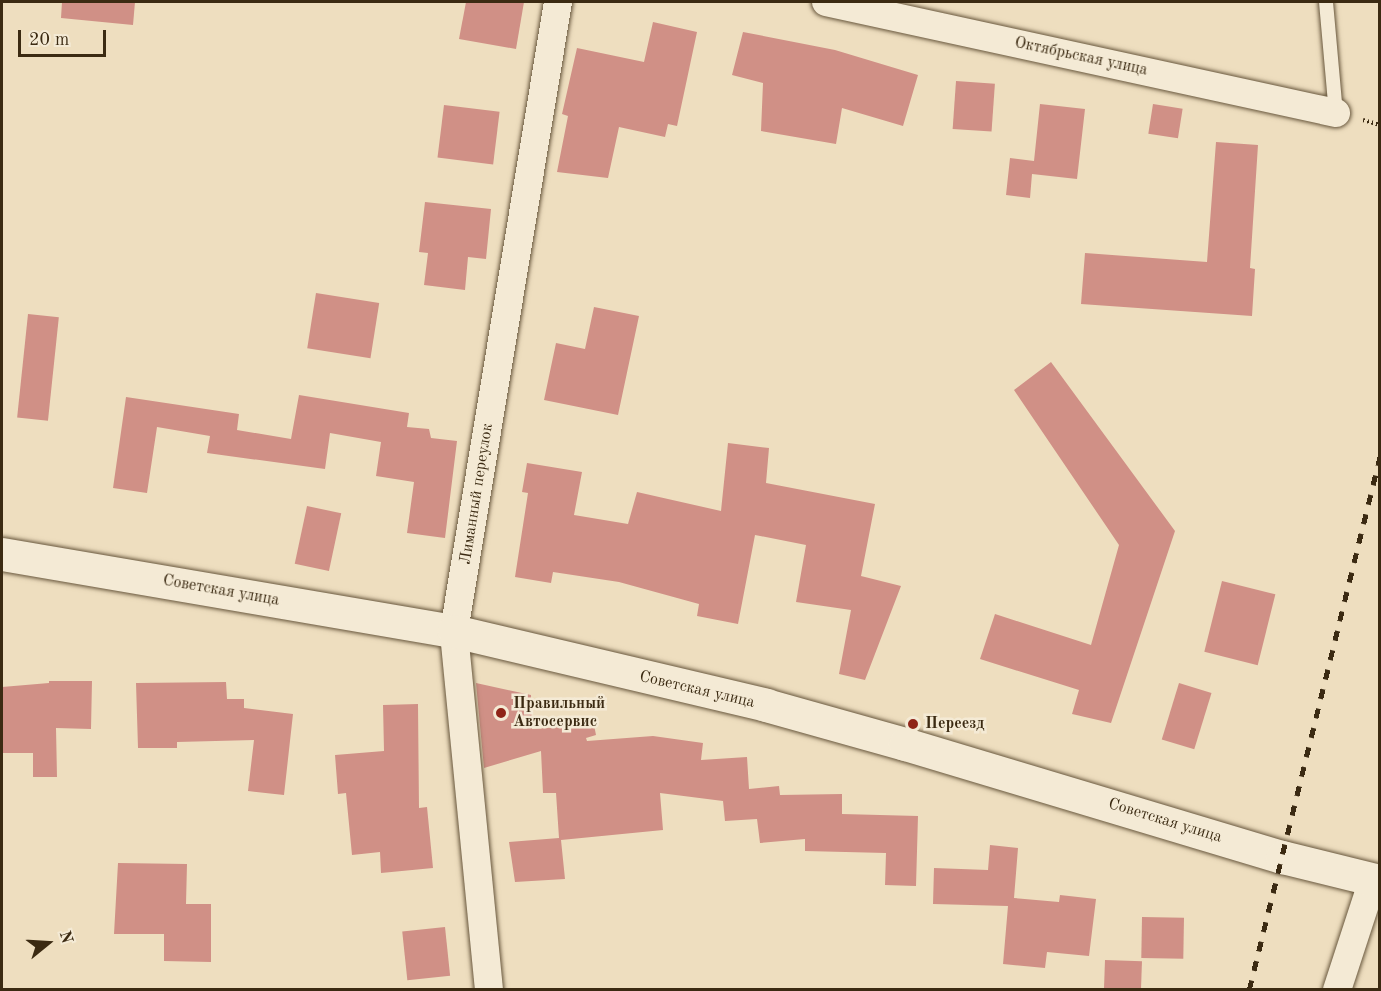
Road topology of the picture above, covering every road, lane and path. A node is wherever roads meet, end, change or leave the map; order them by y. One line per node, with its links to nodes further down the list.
1 (558, 2): 6 (street, Лиманный переулок)
2 (826, 2): 4 (street, Октябрьская улица)
3 (1326, 2): 4 (lane)
4 (1336, 112)
5 (2, 554): 6 (street, Советская улица)
6 (454, 631): 7 (street, Советская улица); 8 (street, Лиманный переулок)
7 (1376, 880): 9 (street)
8 (489, 990)
9 (1337, 990)

